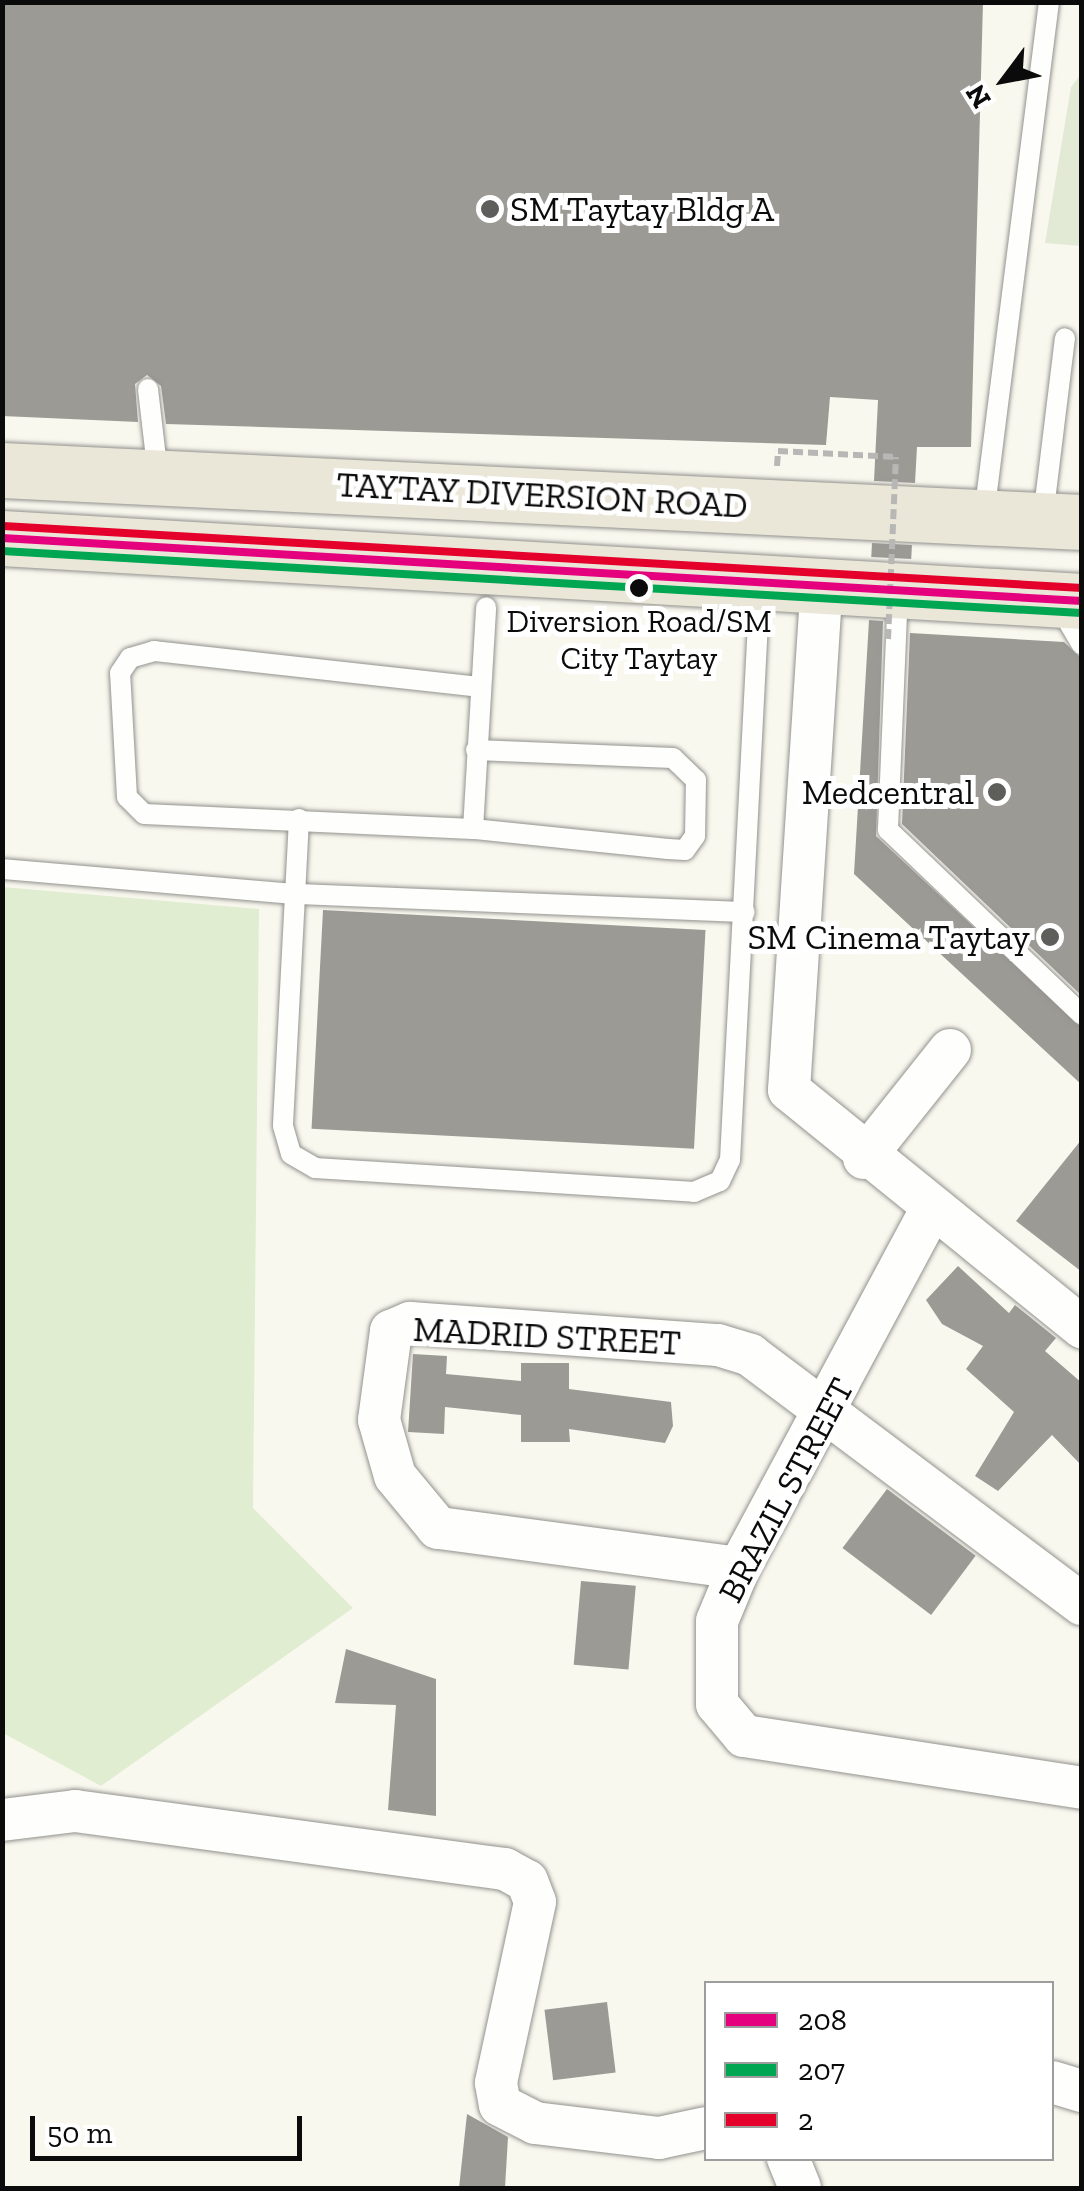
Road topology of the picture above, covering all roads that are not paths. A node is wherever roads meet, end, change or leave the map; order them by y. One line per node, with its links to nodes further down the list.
1 (1049, 2): 7 (lane)
2 (1065, 338): 8 (lane)
3 (148, 389): 4 (lane)
4 (146, 422): 6 (lane); 6 (lane)
5 (2, 470): 6 (main road, TAYTAY DIVERSION ROAD)
6 (141, 478): 7 (main road, TAYTAY DIVERSION ROAD)
7 (984, 515): 8 (main road, TAYTAY DIVERSION ROAD)
8 (1062, 521)
9 (2, 538): 13 (main road, TAYTAY DIVERSION ROAD)
10 (760, 577): 11 (main road, TAYTAY DIVERSION ROAD); 13 (main road, TAYTAY DIVERSION ROAD); 21 (lane)
11 (822, 580): 12 (main road, TAYTAY DIVERSION ROAD); 24 (street)
12 (898, 585): 14 (main road, TAYTAY DIVERSION ROAD); 22 (lane)
13 (488, 587): 15 (lane)
14 (1073, 615)
15 (478, 687): 16 (lane); 17 (lane)
16 (476, 750): 18 (lane); 18 (lane)
17 (300, 818): 18 (lane); 20 (lane)
18 (473, 829)
19 (2, 869): 20 (lane)
20 (296, 894): 21 (lane); 21 (lane)
21 (745, 912)
22 (1082, 1014)
23 (950, 1050): 24 (street)
24 (864, 1158): 25 (street)
25 (932, 1208): 26 (street); 27 (street, BRAZIL STREET)
26 (1082, 1327)
27 (830, 1411): 28 (street, BRAZIL STREET); 28 (street, MADRID STREET); 29 (street, MADRID STREET)
28 (739, 1568): 30 (street, BRAZIL STREET)
29 (1082, 1604)
30 (1082, 1788)
31 (2, 1820): 34 (street)
32 (1054, 2083): 33 (street)
33 (1082, 2091)
34 (704, 2128)
35 (789, 2161): 36 (street)
36 (800, 2188)

